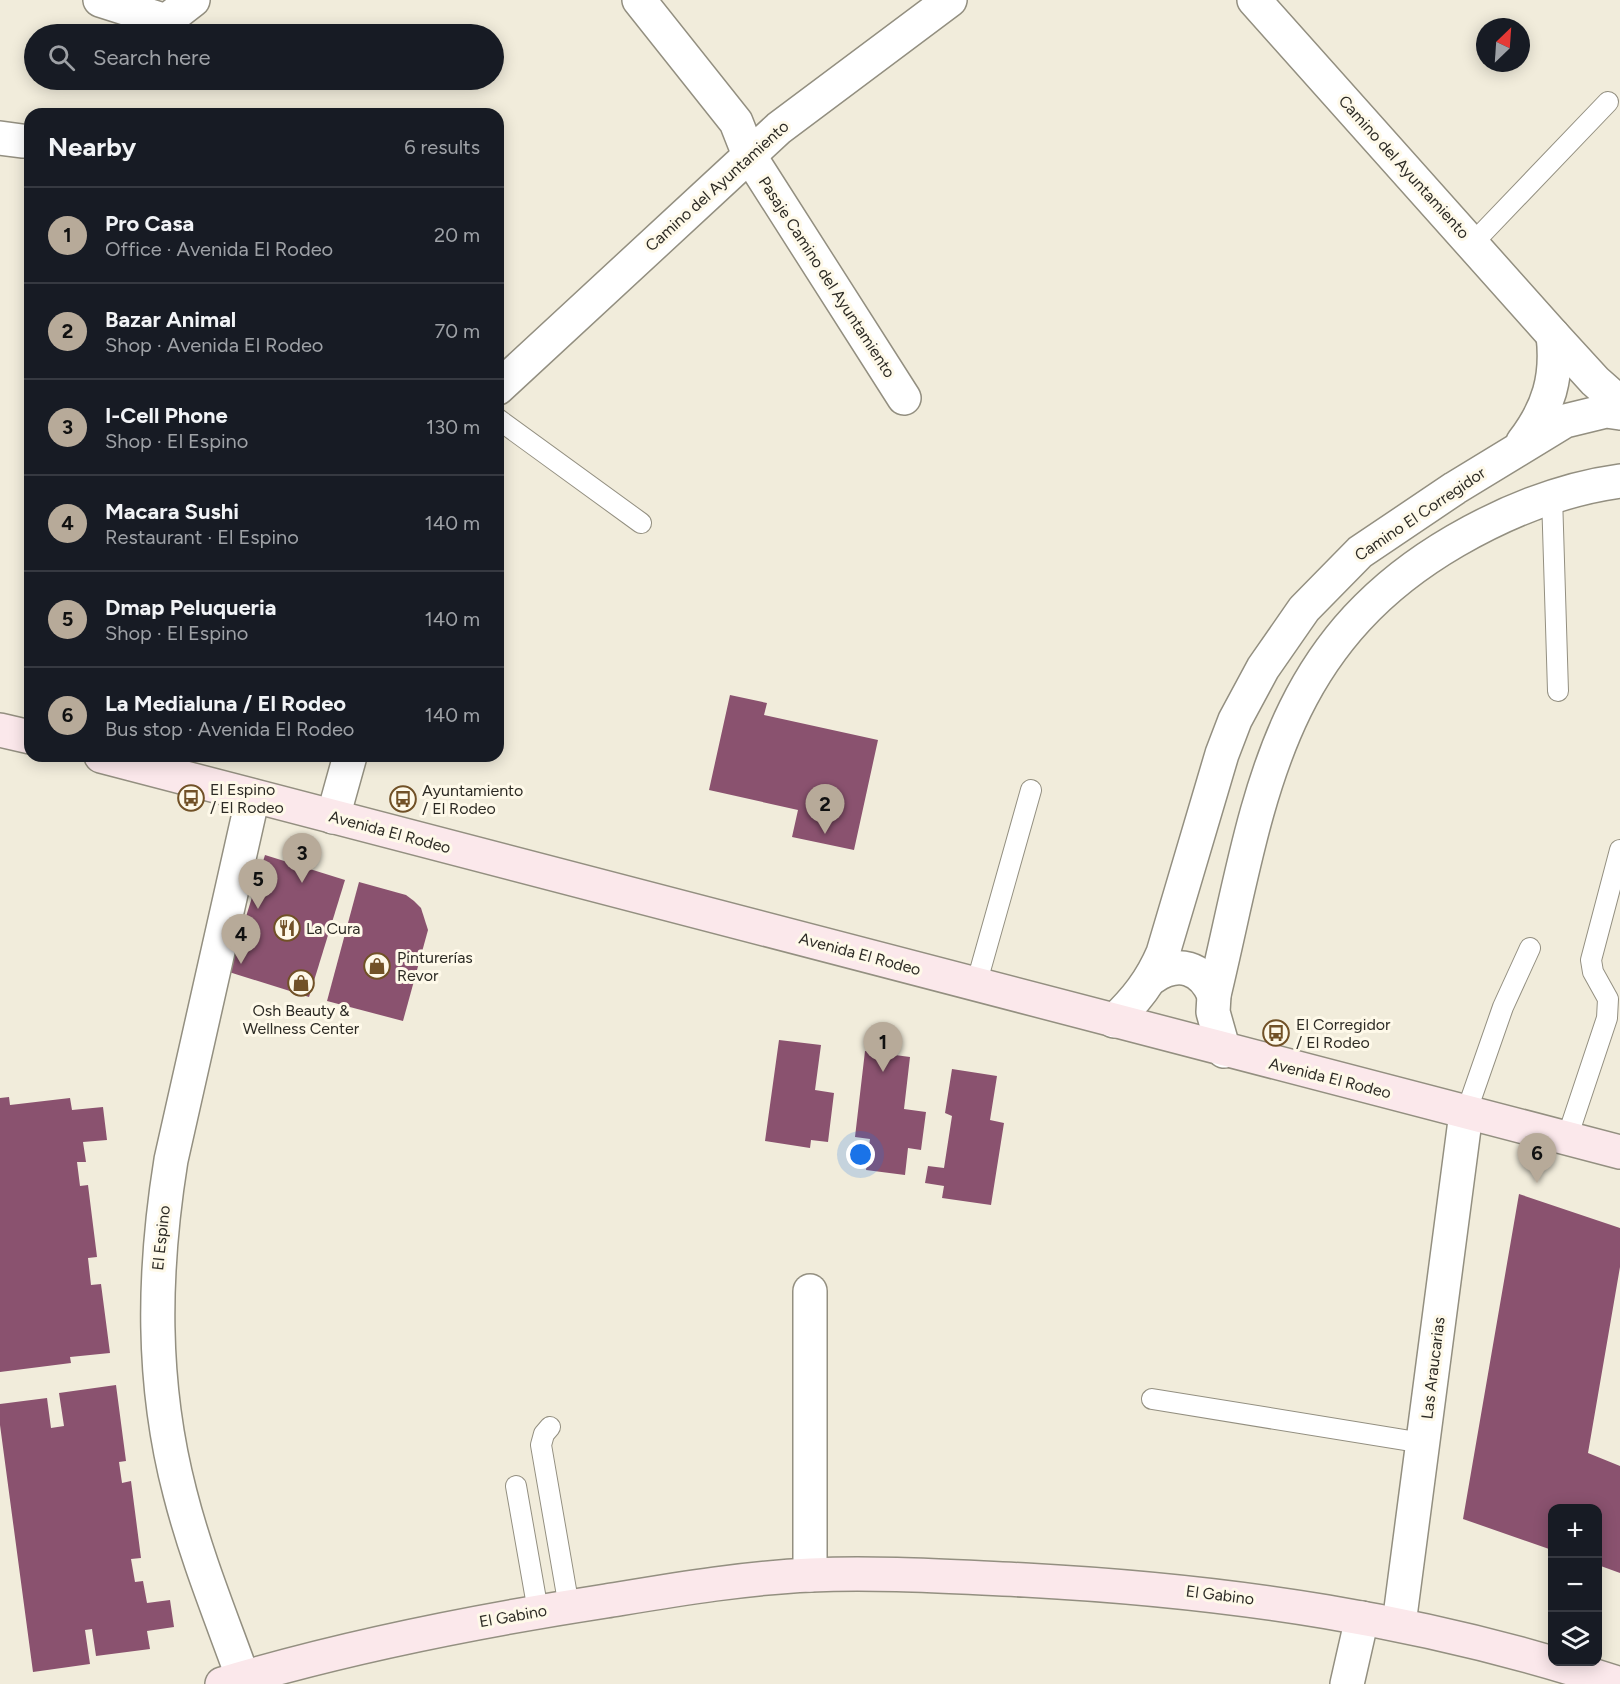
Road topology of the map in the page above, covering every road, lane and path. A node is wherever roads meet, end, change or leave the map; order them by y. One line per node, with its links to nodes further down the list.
1 (100, 0): 2 (street)
2 (192, 0)
3 (639, 0): 7 (street, Pasaje Camino del Ayuntamiento)
4 (950, 0): 7 (street, Camino del Ayuntamiento)
5 (1254, 0): 8 (street, Camino del Ayuntamiento)
6 (1608, 102): 8 (lane)
7 (749, 155): 10 (street, Camino del Ayuntamiento); 11 (street, Pasaje Camino del Ayuntamiento)
8 (1473, 243): 9 (street, Camino del Ayuntamiento)
9 (1553, 335): 12 (street, Camino del Ayuntamiento); 15 (street)
10 (504, 382)
11 (904, 398)
12 (1620, 403)
13 (1620, 413): 15 (street, Camino El Corregidor)
14 (504, 423): 18 (lane)
15 (1518, 449): 29 (street, Camino El Corregidor)
16 (1620, 481): 17 (street)
17 (1552, 496): 19 (lane); 31 (street)
18 (641, 523)
19 (1558, 691)
20 (0, 730): 21 (main road)
21 (24, 736)
22 (124, 762): 25 (main road, Avenida El Rodeo)
23 (348, 762): 26 (street)
24 (1031, 790): 30 (lane)
25 (253, 796): 26 (main road, Avenida El Rodeo); 46 (street, El Espino)
26 (333, 817): 30 (main road, Avenida El Rodeo)
27 (1620, 850): 35 (lane)
28 (1530, 948): 34 (lane)
29 (1153, 977): 31 (street); 32 (street, Camino El Corregidor)
30 (976, 985): 32 (main road, Avenida El Rodeo)
31 (1214, 995): 33 (street)
32 (1114, 1021): 33 (main road, Avenida El Rodeo)
33 (1224, 1051): 34 (main road, Avenida El Rodeo)
34 (1466, 1113): 35 (main road, Avenida El Rodeo); 40 (street, Las Araucarias)
35 (1567, 1138): 36 (main road, Avenida El Rodeo)
36 (1620, 1152)
37 (810, 1291): 42 (street)
38 (1152, 1400): 40 (lane)
39 (550, 1427): 43 (lane)
40 (1423, 1443): 45 (street, Las Araucarias)
41 (516, 1486): 43 (lane)
42 (810, 1575): 43 (main road, El Gabino); 44 (main road, El Gabino)
43 (554, 1609): 46 (main road, El Gabino)
44 (1362, 1618): 45 (main road, El Gabino); 47 (street)
45 (1399, 1624): 48 (main road, El Gabino)
46 (232, 1681)
47 (1347, 1684)
48 (1620, 1684)

